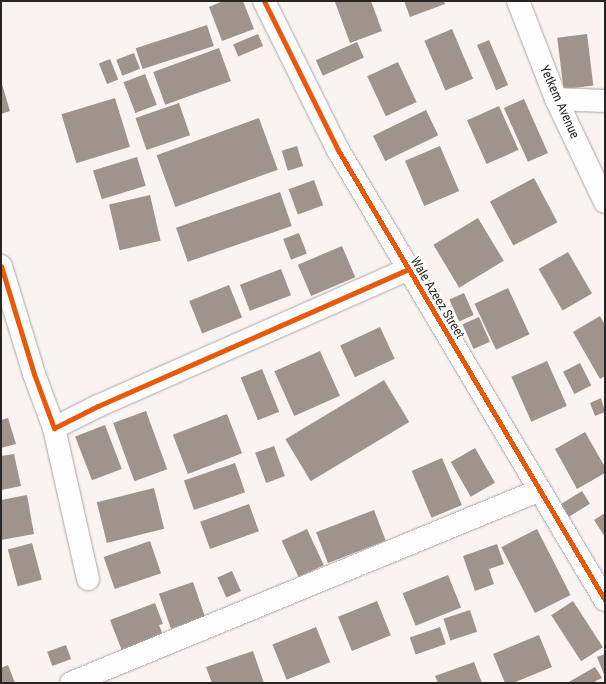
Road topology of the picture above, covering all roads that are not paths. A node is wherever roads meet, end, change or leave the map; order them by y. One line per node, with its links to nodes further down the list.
1 (264, 1): 7 (street, Wale Azeez Street)
2 (518, 1): 3 (street, Yetkem Avenue)
3 (556, 99): 4 (street); 5 (street, Yetkem Avenue)
4 (605, 101)
5 (605, 202)
6 (1, 266): 8 (street)
7 (408, 270): 8 (street); 9 (street, Wale Azeez Street)
8 (54, 428): 10 (street)
9 (540, 490): 11 (street, Wale Azeez Street); 12 (street)
10 (88, 579)
11 (605, 600)
12 (71, 683)

